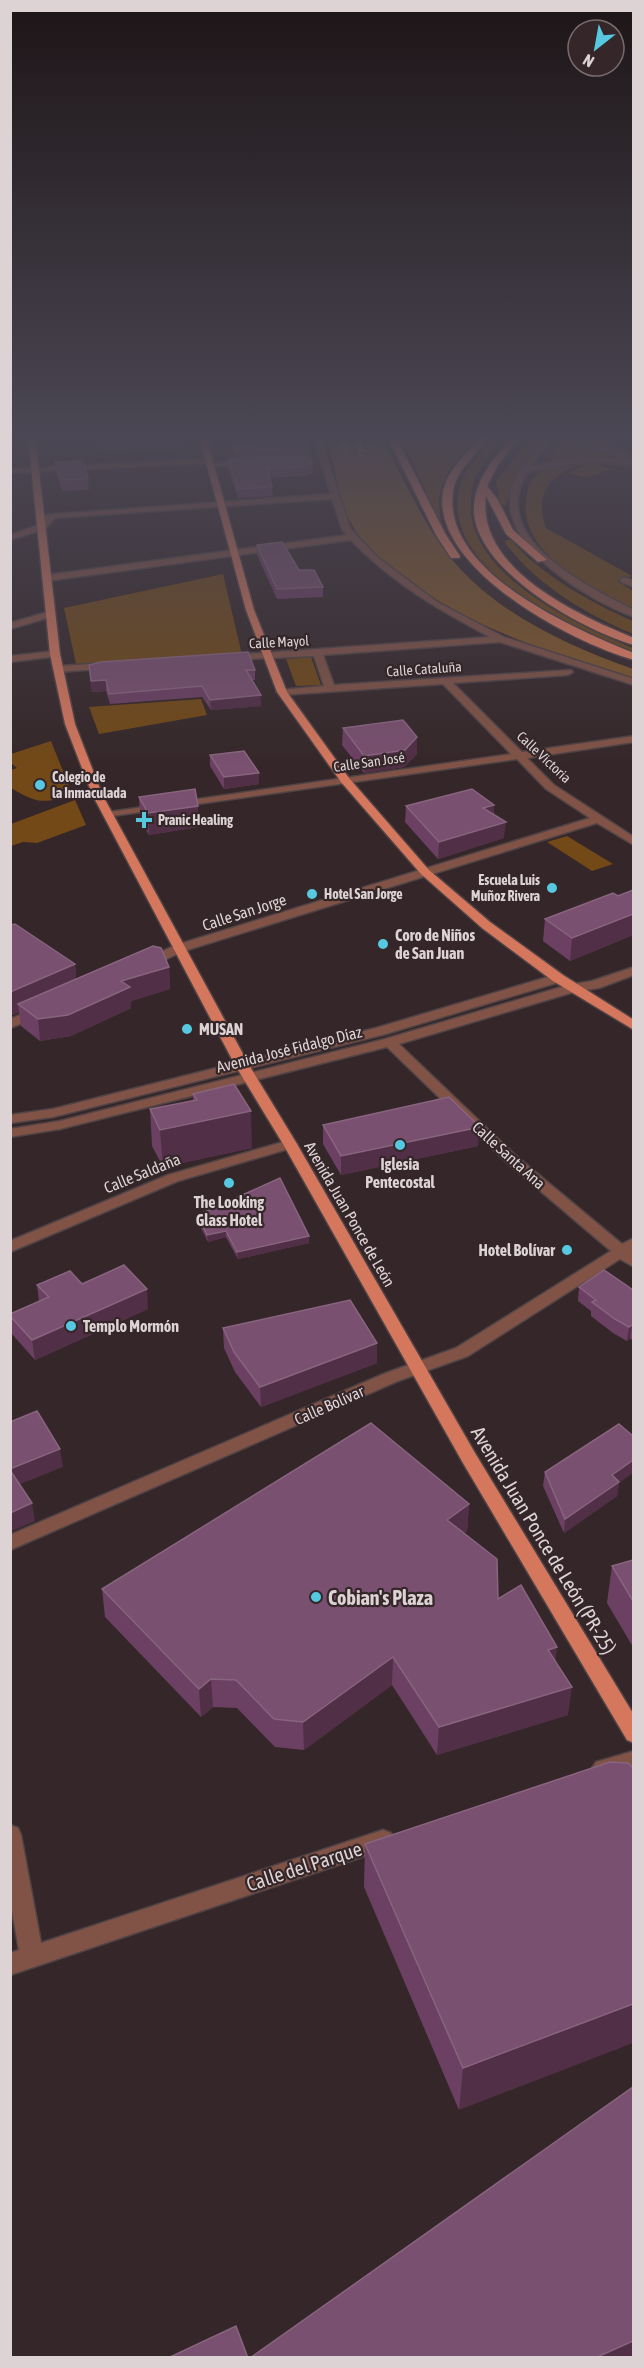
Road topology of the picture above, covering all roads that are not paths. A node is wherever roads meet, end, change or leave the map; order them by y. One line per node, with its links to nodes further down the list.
1 (44, 547): 13 (main road)
2 (233, 547): 10 (main road)
3 (282, 547): 10 (street)
4 (362, 547): 19 (street)
5 (449, 547): 12 (highway)
6 (461, 547): 12 (highway)
7 (492, 547): 20 (highway)
8 (524, 547): 11 (highway)
9 (534, 547): 11 (street)
10 (235, 553): 13 (street); 23 (main road)
11 (542, 560): 17 (street)
12 (485, 573): 24 (highway)
13 (47, 578): 16 (main road)
14 (624, 580): 15 (street)
15 (633, 585)
16 (51, 614): 18 (street); 22 (main road)
17 (633, 614)
18 (10, 626)
19 (501, 639): 21 (street, Calle Mayol); 31 (street)
20 (633, 642)
21 (318, 653): 23 (street, Calle Mayol); 32 (street)
22 (55, 654): 26 (street); 28 (main road)
23 (268, 656): 25 (street, Calle Mayol); 33 (main road)
24 (633, 657)
25 (221, 658)
26 (10, 659)
27 (116, 665): 28 (street)
28 (58, 669): 37 (main road)
29 (568, 672): 30 (street, Calle Cataluña)
30 (446, 681): 32 (street, Calle Cataluña); 35 (street, Calle Victoria)
31 (633, 682)
32 (330, 688): 33 (street, Calle Cataluña)
33 (282, 692): 36 (main road)
34 (633, 739): 35 (street, Calle San José)
35 (518, 755): 36 (street, Calle San José); 38 (street, Calle Victoria)
36 (345, 780): 37 (street, Calle San José); 40 (main road)
37 (109, 815): 41 (main road)
38 (599, 819): 39 (street, Calle Victoria); 40 (street, Calle San Jorge)
39 (633, 842)
40 (425, 872): 41 (street, Calle San Jorge); 44 (main road)
41 (180, 948): 42 (street, Calle San Jorge); 50 (main road)
42 (138, 967)
43 (633, 971): 45 (street, Avenida José Fidalgo Díaz)
44 (558, 978): 45 (main road); 50 (street, Avenida José Fidalgo Díaz)
45 (573, 988): 48 (main road); 49 (street, Avenida José Fidalgo Díaz)
46 (53, 1005): 47 (street)
47 (10, 1024)
48 (633, 1026)
49 (390, 1042): 50 (street, Avenida José Fidalgo Díaz); 55 (street, Calle Santa Ana)
50 (246, 1072): 51 (street, Avenida José Fidalgo Díaz); 52 (street, Avenida José Fidalgo Díaz); 53 (main road, Avenida Juan Ponce de León)
51 (10, 1119)
52 (10, 1133)
53 (290, 1144): 54 (street, Calle Saldaña); 57 (main road, Avenida Juan Ponce de León)
54 (10, 1247)
55 (626, 1247): 56 (street, Calle Santa Ana); 57 (street, Calle Bolívar)
56 (633, 1262)
57 (417, 1369): 58 (street, Calle Bolívar); 59 (main road, Avenida Juan Ponce de León (PR-25))
58 (10, 1543)
59 (633, 1734)
60 (633, 1760): 61 (street)
61 (580, 1774)
62 (401, 1834): 64 (street, Calle del Parque)
63 (10, 1835): 64 (street)
64 (21, 1960)

